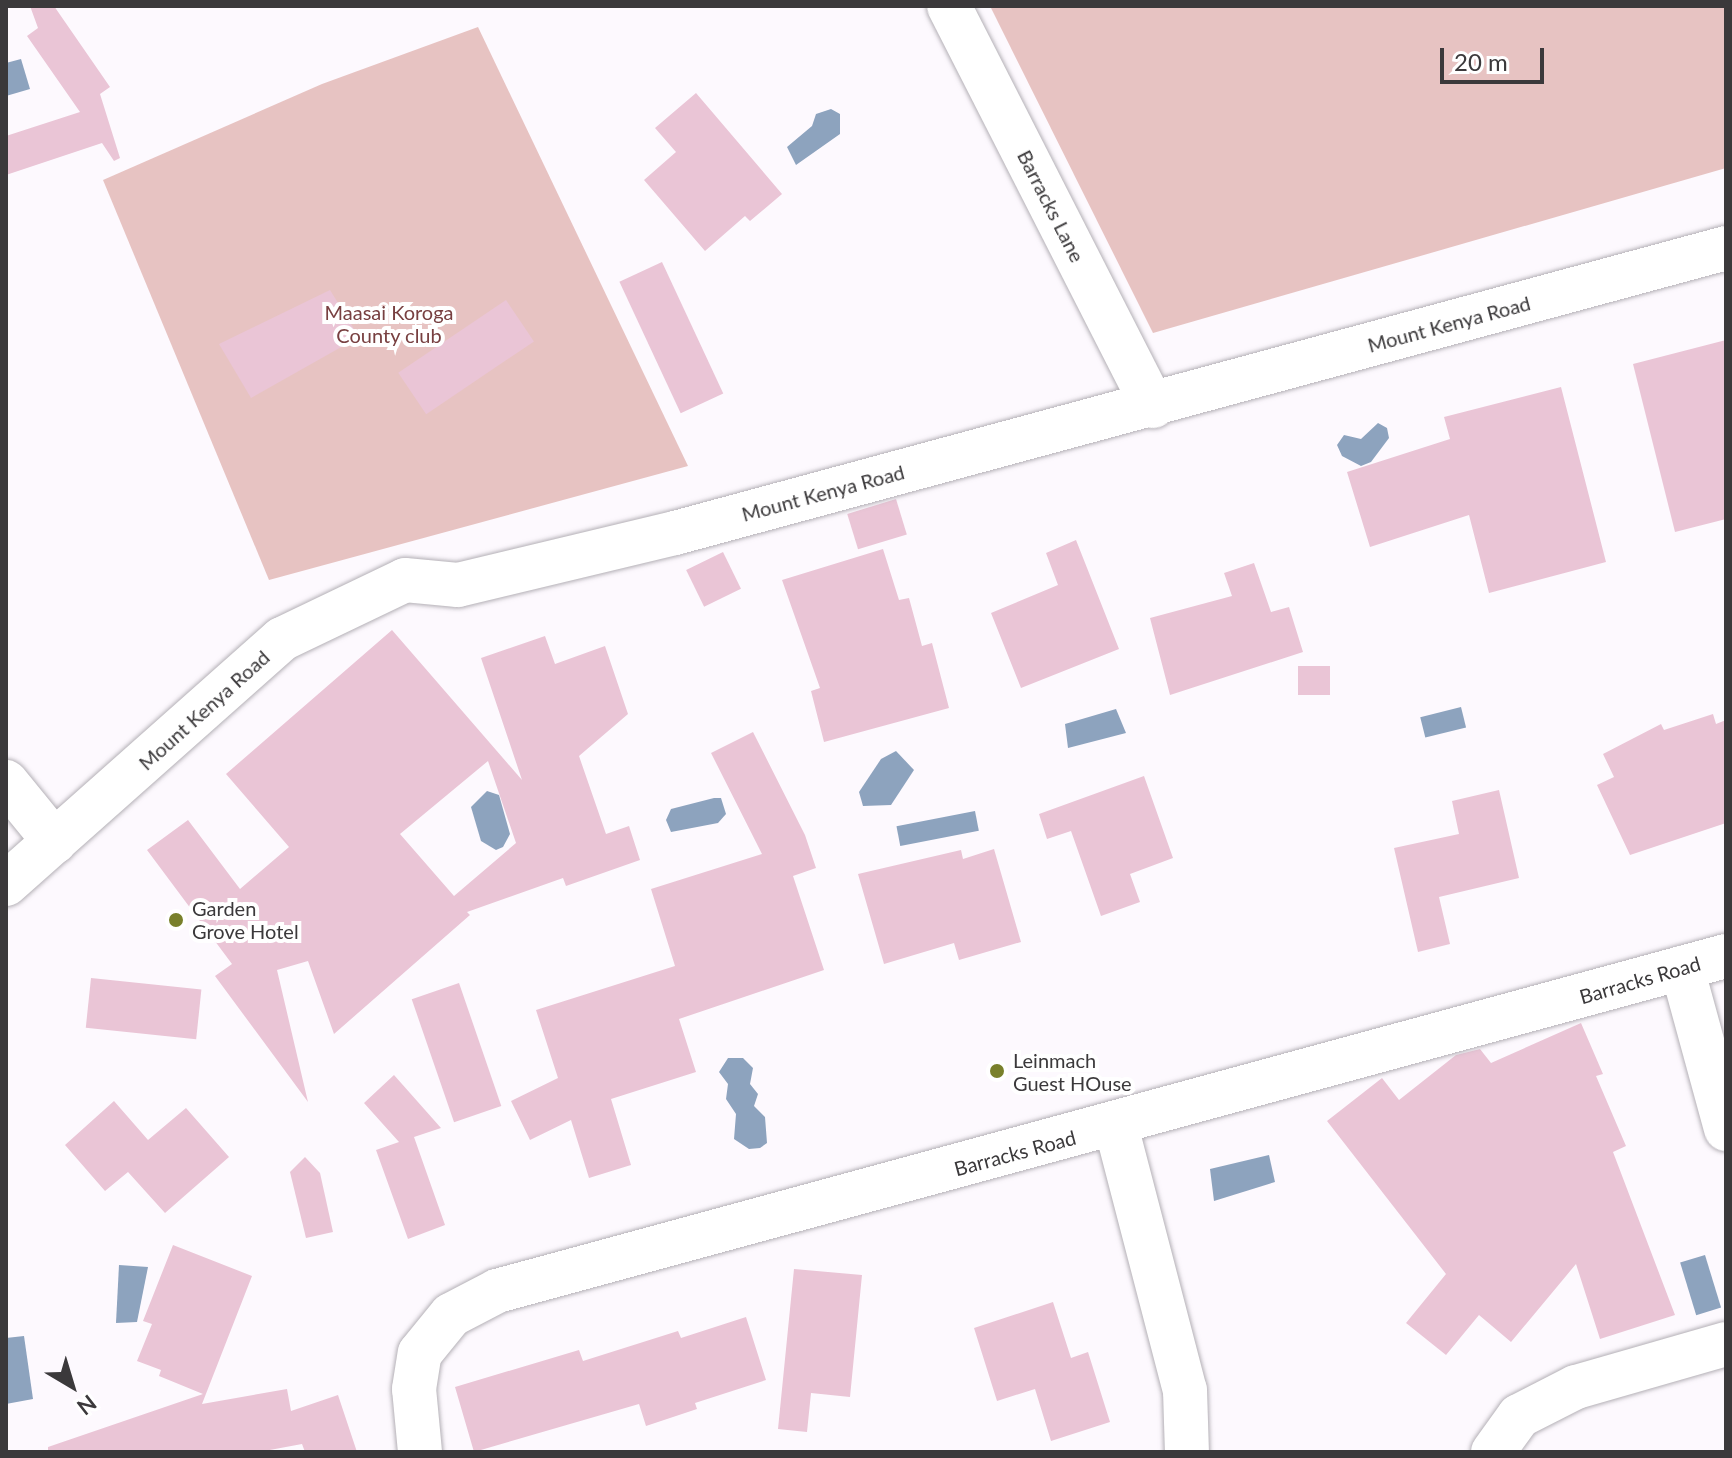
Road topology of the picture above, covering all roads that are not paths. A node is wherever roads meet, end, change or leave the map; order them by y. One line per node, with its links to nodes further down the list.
1 (949, 6): 3 (street, Barracks Lane)
2 (1726, 248): 3 (street, Mount Kenya Road)
3 (1153, 406): 5 (street, Mount Kenya Road)
4 (6, 782): 5 (street)
5 (55, 842): 6 (street, Mount Kenya Road)
6 (6, 884)
7 (1726, 956): 8 (street, Barracks Road)
8 (1682, 968): 9 (street, Barracks Road); 10 (street)
9 (1116, 1126): 12 (street, Barracks Road); 13 (street)
10 (1726, 1129)
11 (1726, 1344): 14 (street)
12 (420, 1452)
13 (1187, 1452)
14 (1493, 1452)

